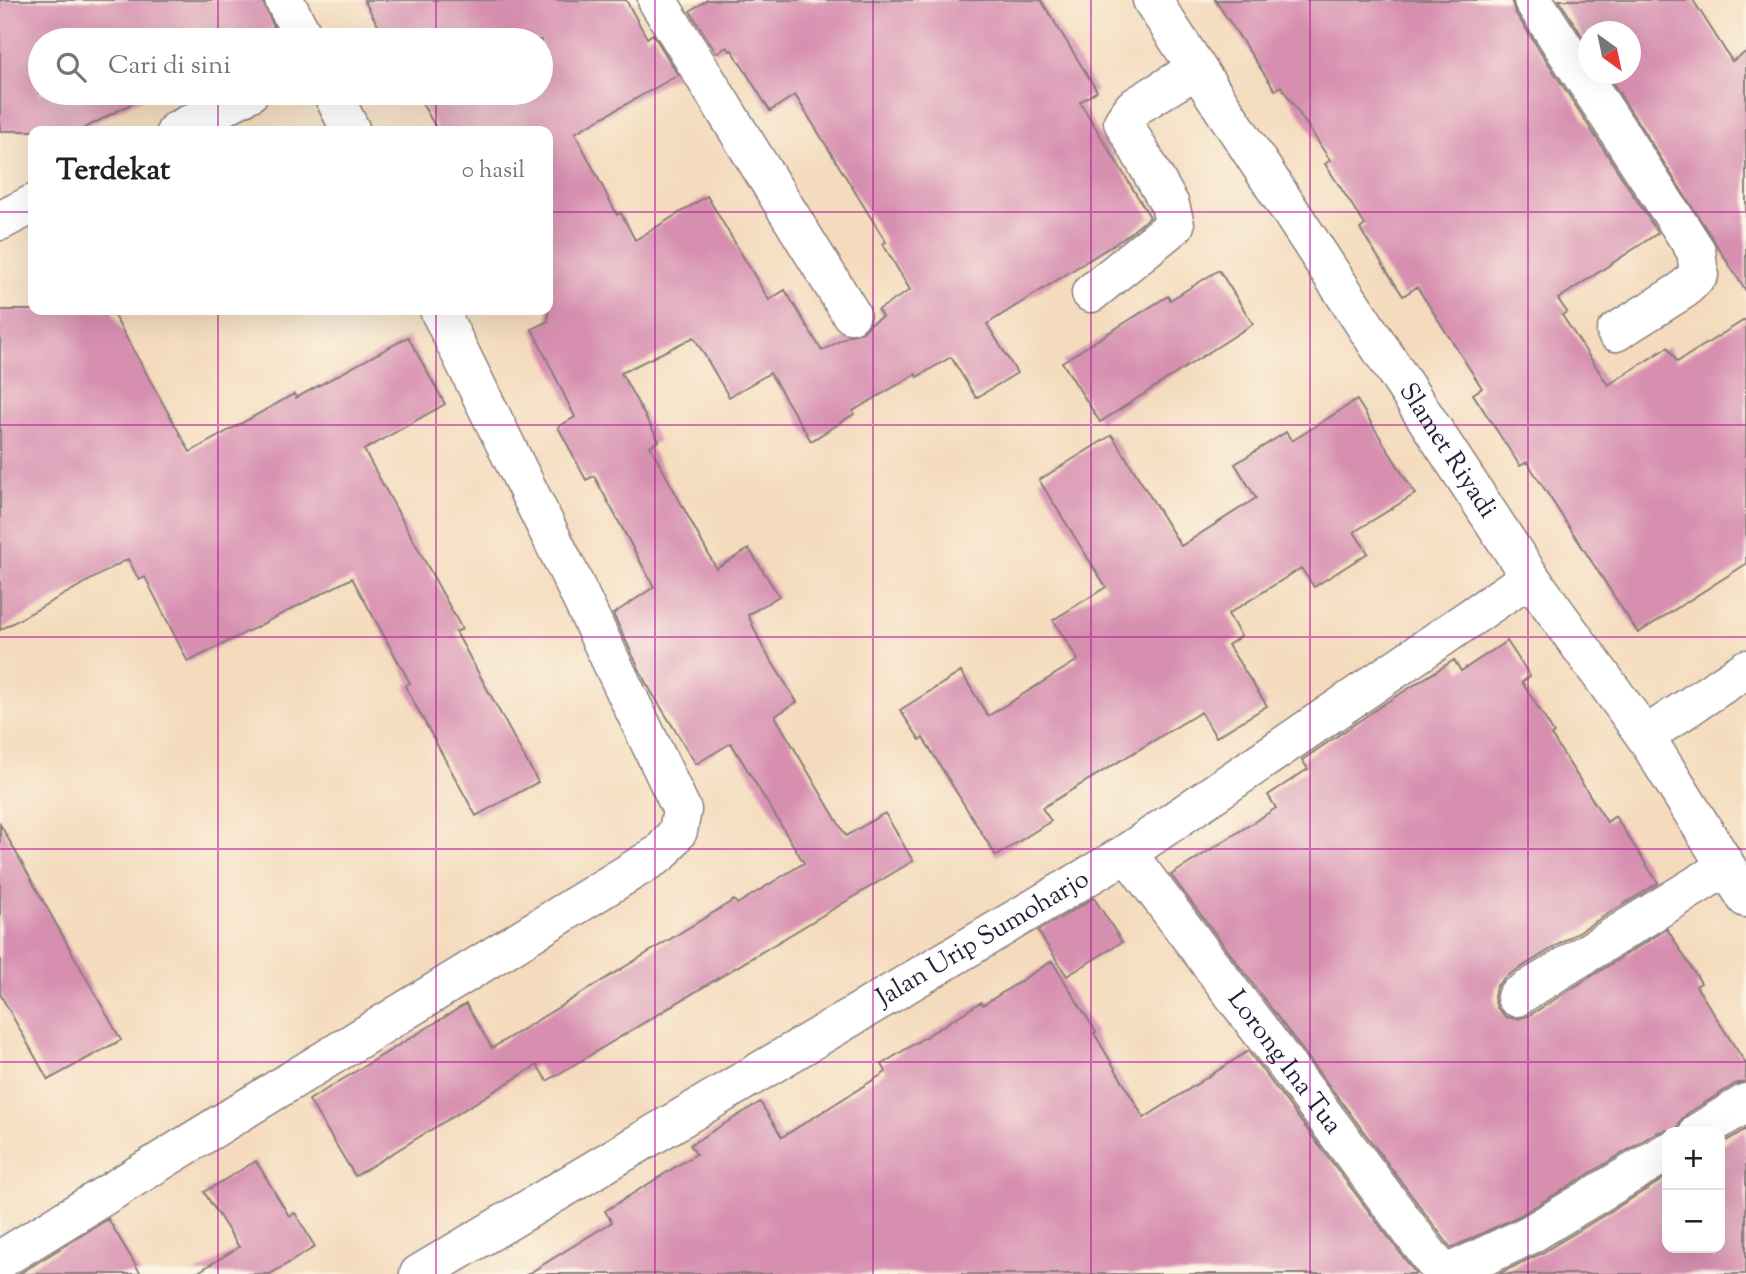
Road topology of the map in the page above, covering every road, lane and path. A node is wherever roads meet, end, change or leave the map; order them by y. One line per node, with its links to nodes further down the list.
1 (284, 0): 5 (street)
2 (657, 0): 14 (street)
3 (1152, 0): 6 (street, Slamet Riyadi)
4 (1533, 0): 16 (street)
5 (299, 28)
6 (1195, 69): 13 (street); 17 (street, Slamet Riyadi)
7 (226, 105): 9 (street)
8 (338, 105): 10 (street)
9 (186, 126)
10 (348, 126)
11 (28, 207): 12 (street)
12 (0, 221)
13 (1091, 293)
14 (851, 314)
15 (441, 315): 27 (street)
16 (1616, 332)
17 (1530, 577): 19 (street, Slamet Riyadi); 20 (street, Jalan Urip Sumoharjo)
18 (1746, 670): 19 (street)
19 (1645, 736): 21 (street, Slamet Riyadi)
20 (1128, 853): 28 (street, Jalan Urip Sumoharjo); 29 (street, Lorong Ina Tua)
21 (1726, 867): 22 (street, Slamet Riyadi); 23 (street)
22 (1746, 898)
23 (1516, 997)
24 (1746, 1103): 25 (street)
25 (1707, 1127)
26 (1662, 1155): 29 (street)
27 (0, 1260)
28 (419, 1274)
29 (1445, 1274)

